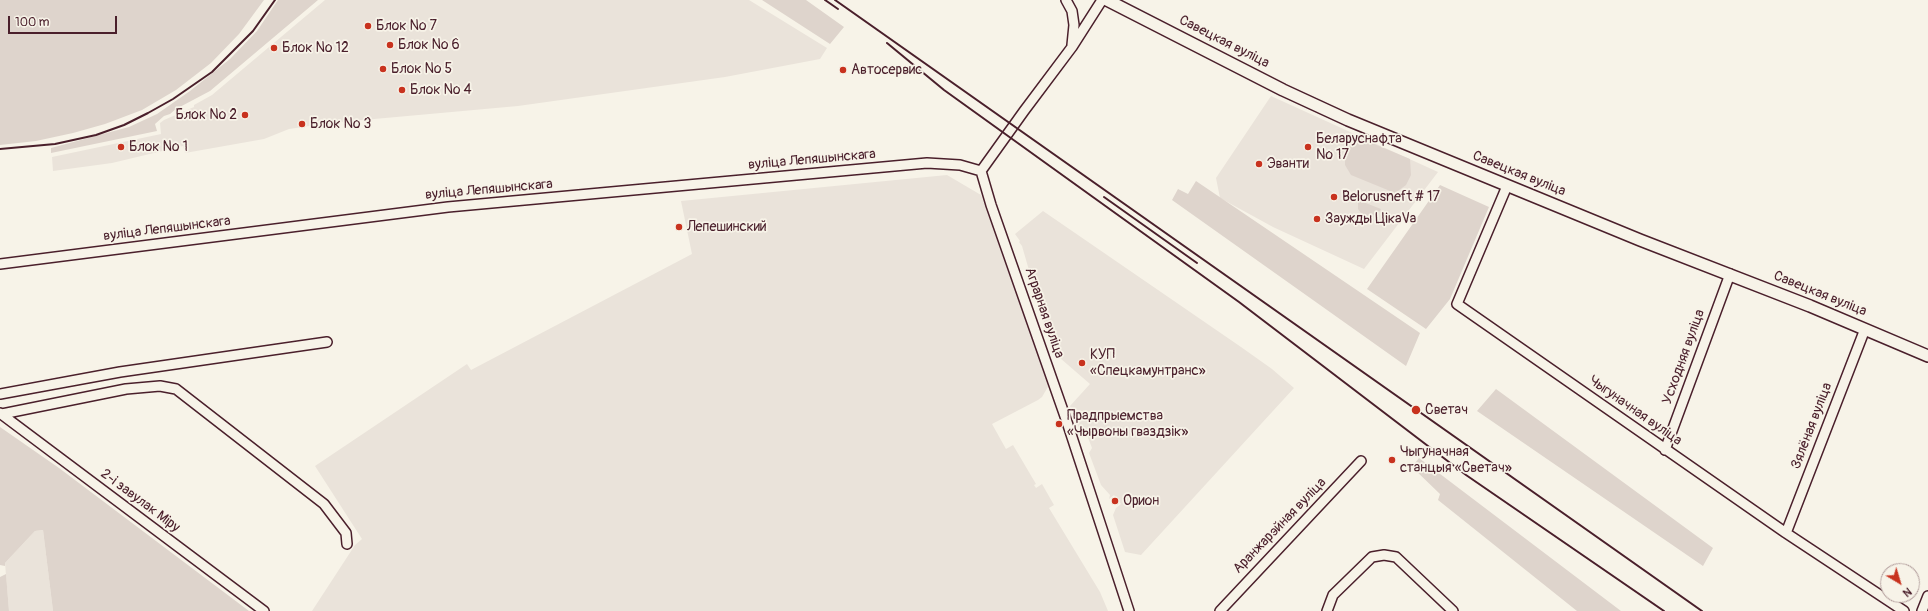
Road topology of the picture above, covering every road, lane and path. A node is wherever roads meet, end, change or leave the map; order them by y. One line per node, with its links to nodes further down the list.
1 (1066, 0): 4 (street)
2 (1102, 0): 4 (street)
3 (1107, 0): 6 (main road, Савецкая вуліца)
4 (1072, 47): 5 (street)
5 (981, 171): 7 (street, вуліца Лепяшынскага); 20 (street, Аграрная вуліца)
6 (1507, 186): 8 (main road, Савецкая вуліца); 14 (street, Чыгуначная вуліца)
7 (0, 264)
8 (1730, 274): 9 (main road, Савецкая вуліца); 14 (street, Усходняя вуліца)
9 (1865, 329): 11 (main road, Савецкая вуліца); 16 (street, Зялёная вуліца)
10 (327, 342): 12 (street)
11 (1928, 356)
12 (0, 394)
13 (1, 414): 17 (street); 19 (street, 2-і завулак Міру)
14 (1665, 450): 16 (street, Чыгуначная вуліца)
15 (1361, 461): 21 (street, Аранжарэйная вуліца)
16 (1786, 533): 24 (street, Чыгуначная вуліца)
17 (347, 544)
18 (1928, 596): 25 (street)
19 (264, 611)
20 (1129, 611)
21 (1220, 611)
22 (1327, 611): 23 (street)
23 (1453, 611)
24 (1904, 611)
25 (1922, 611)

